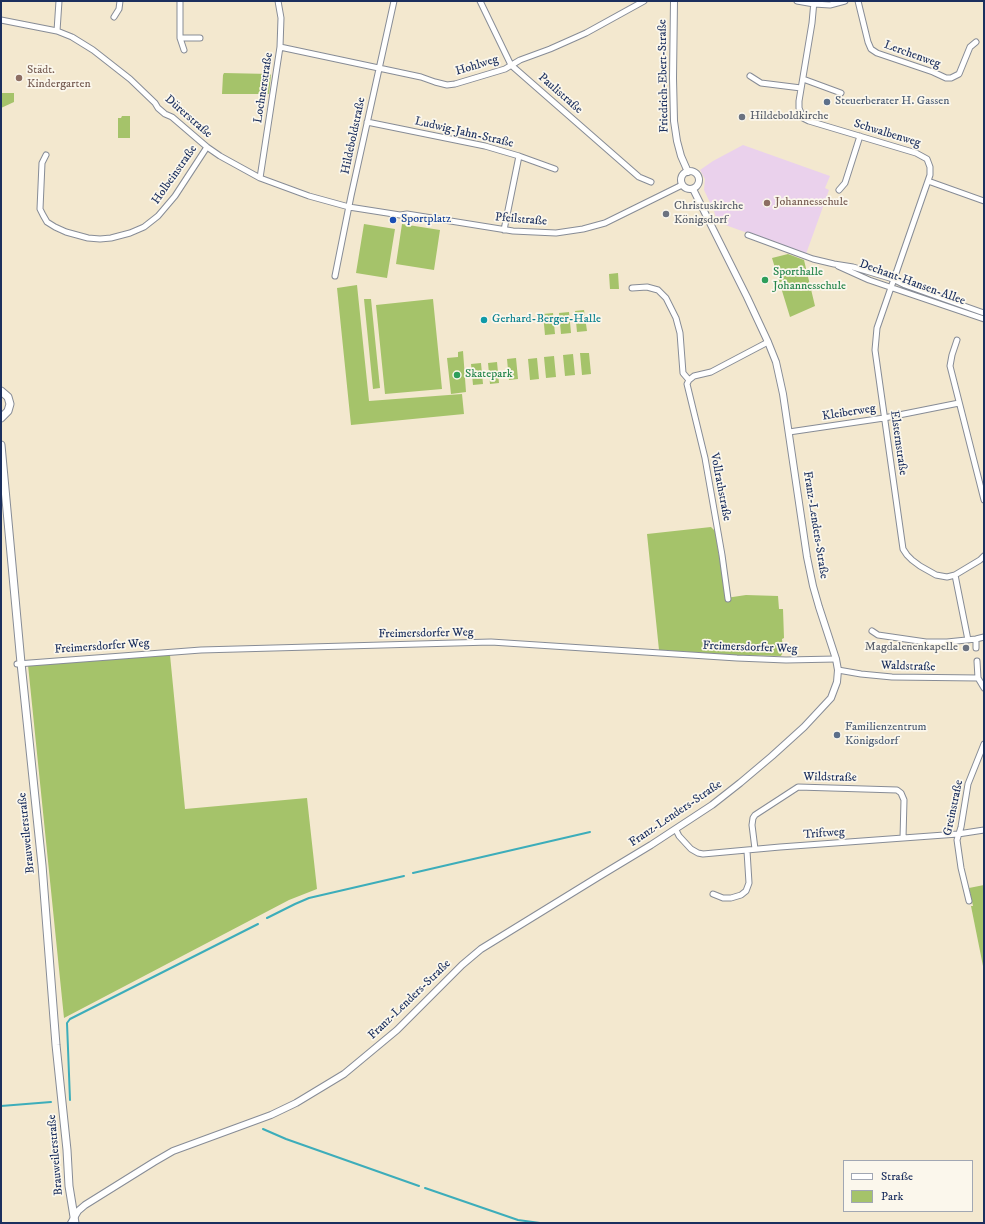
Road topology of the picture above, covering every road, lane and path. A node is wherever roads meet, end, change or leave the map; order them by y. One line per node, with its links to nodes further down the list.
1 (59, 1): 15 (street)
2 (120, 1): 13 (street)
3 (180, 1): 16 (street)
4 (278, 1): 19 (street, Lochnerstraße)
5 (394, 1): 22 (street, Hildeboldstraße)
6 (480, 1): 21 (street, Paulistraße)
7 (644, 1): 21 (street, Hohlweg)
8 (674, 1): 33 (street, Friedrich-Ebert-Straße)
9 (797, 1): 12 (street)
10 (845, 1): 12 (street)
11 (858, 1): 18 (street, Lerchenweg)
12 (814, 2): 24 (street, Schwalbenweg)
13 (114, 17)
14 (1, 20): 15 (street, Dürerstraße)
15 (57, 31): 29 (street, Dürerstraße)
16 (180, 38): 17 (street); 20 (street)
17 (200, 38)
18 (976, 42)
19 (280, 47): 22 (street, Hohlweg); 34 (street, Lochnerstraße)
20 (184, 50)
21 (511, 65): 22 (street, Hohlweg); 36 (street, Paulistraße)
22 (379, 68): 27 (street, Hildeboldstraße)
23 (750, 76): 25 (street)
24 (803, 79): 25 (street, Schwalbenweg); 26 (street)
25 (801, 88): 28 (street, Schwalbenweg)
26 (841, 93)
27 (367, 122): 31 (street, Ludwig-Jahn-Straße); 41 (street, Hildeboldstraße)
28 (860, 136): 35 (street, Schwalbenweg); 39 (street)
29 (207, 147): 30 (street, Holbeinstraße); 34 (street, Dürerstraße)
30 (46, 155)
31 (519, 156): 32 (street, Ludwig-Jahn-Straße); 42 (street)
32 (555, 169)
33 (688, 172): 37 (street); 38 (street)
34 (260, 178): 41 (street, Dürerstraße)
35 (928, 181): 40 (street); 46 (street, Schwalbenweg)
36 (651, 182)
37 (682, 185): 38 (street); 42 (street, Pfeilstraße)
38 (693, 189): 52 (street, Franz-Lenders-Straße)
39 (839, 190)
40 (984, 200)
41 (349, 207): 42 (street, Pfeilstraße); 45 (street, Hildeboldstraße)
42 (504, 230)
43 (748, 236): 44 (street, Dechant-Hansen-Allee)
44 (834, 264): 46 (street, Dechant-Hansen-Allee); 47 (street, Dechant-Hansen-Allee)
45 (335, 276)
46 (893, 279): 47 (street, Elsternstraße); 49 (street, Dechant-Hansen-Allee)
47 (891, 287): 50 (street, Dechant-Hansen-Allee); 57 (street, Elsternstraße)
48 (632, 288): 53 (street, Vollrathstraße)
49 (984, 313)
50 (984, 319)
51 (957, 340): 55 (street)
52 (768, 342): 53 (street); 59 (street, Franz-Lenders-Straße)
53 (689, 380): 64 (street, Vollrathstraße)
54 (1, 391): 56 (main road)
55 (959, 403): 57 (street, Kleiberweg); 61 (street)
56 (2, 417): 58 (main road)
57 (884, 418): 59 (street, Kleiberweg); 63 (street, Elsternstraße)
58 (1, 423)
59 (789, 432): 70 (street, Franz-Lenders-Straße)
60 (1, 445): 72 (main road, Brauweilerstraße)
61 (984, 500)
62 (984, 556): 63 (street)
63 (955, 575): 68 (street)
64 (728, 599)
65 (872, 631): 68 (street)
66 (984, 637): 67 (street)
67 (976, 639): 68 (street); 69 (street)
68 (968, 640)
69 (976, 648)
70 (836, 659): 72 (street, Freimersdorfer Weg); 73 (street, Franz-Lenders-Straße)
71 (976, 661): 74 (street)
72 (19, 663): 85 (main road, Brauweilerstraße)
73 (838, 670): 74 (street, Waldstraße); 77 (street, Franz-Lenders-Straße)
74 (978, 678): 75 (street)
75 (984, 688)
76 (984, 744): 79 (street, Greinstraße)
77 (676, 830): 82 (street, Triftweg); 85 (street, Franz-Lenders-Straße)
78 (984, 830): 79 (street, Triftweg)
79 (958, 834): 80 (street, Triftweg); 84 (street, Greinstraße)
80 (903, 838): 81 (street, Triftweg); 81 (street, Wildstraße)
81 (755, 849): 82 (street, Triftweg)
82 (747, 850): 83 (street)
83 (713, 894)
84 (969, 902)
85 (74, 1221)

